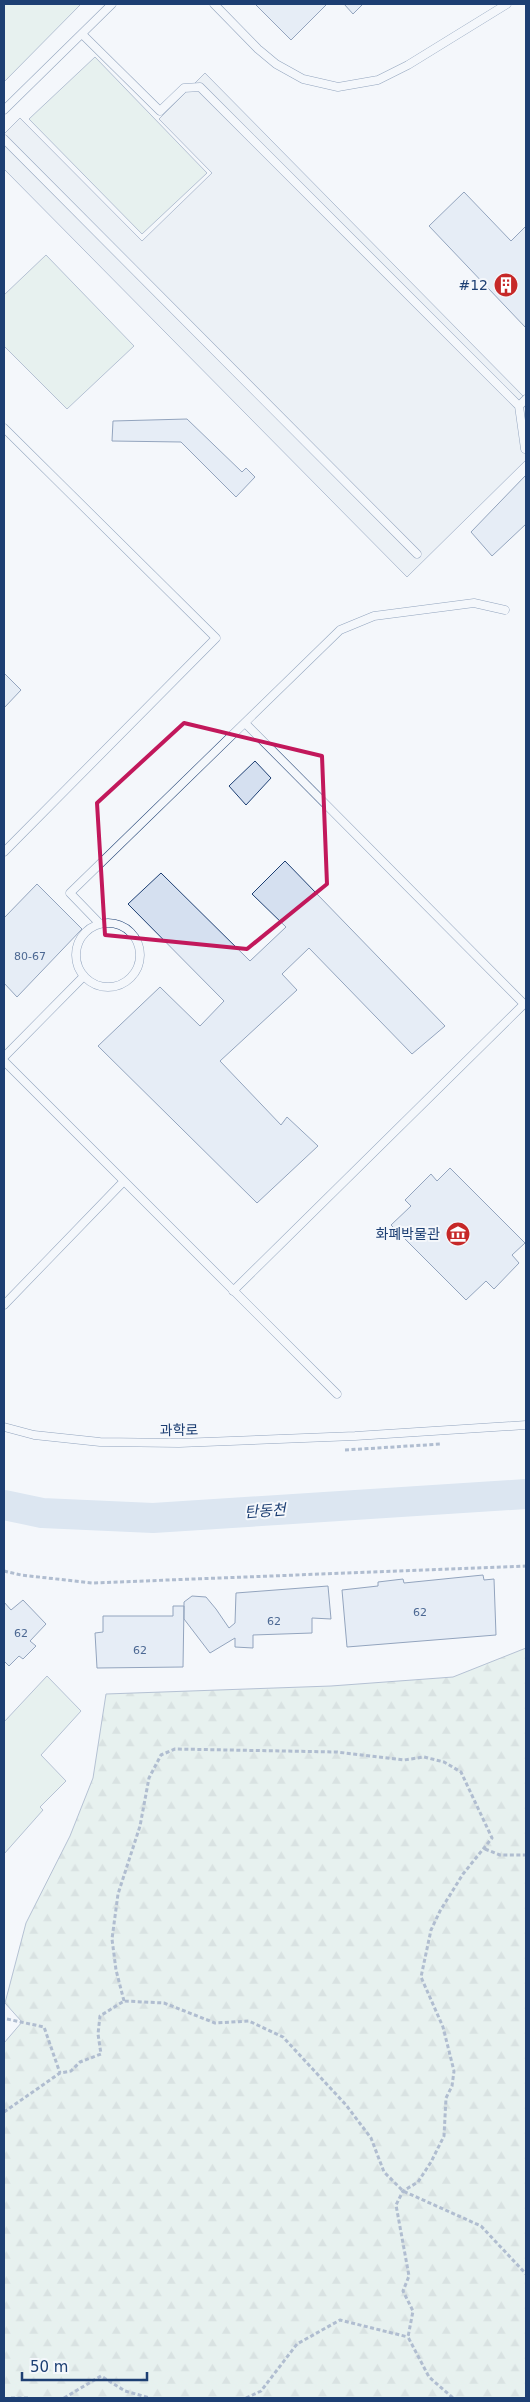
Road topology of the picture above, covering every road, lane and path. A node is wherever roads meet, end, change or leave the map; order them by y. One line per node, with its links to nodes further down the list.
1 (112, 4): 4 (lane)
2 (214, 4): 3 (lane)
3 (508, 4)
4 (82, 34): 5 (lane); 8 (lane)
5 (4, 110)
6 (4, 139): 11 (lane)
7 (526, 399): 8 (lane)
8 (519, 406): 10 (lane)
9 (4, 428): 14 (lane)
10 (525, 449)
11 (418, 554)
12 (505, 610): 13 (lane)
13 (245, 722): 15 (lane); 20 (lane)
14 (4, 852)
15 (100, 924): 16 (lane); 16 (lane)
16 (84, 976): 17 (lane)
17 (4, 1057)
18 (4, 1061): 19 (lane)
19 (124, 1181): 20 (lane); 21 (lane)
20 (233, 1290): 22 (lane)
21 (4, 1305)
22 (337, 1394)
23 (526, 1425): 24 (lane, 과학로)
24 (4, 1427)
25 (526, 1566): 26 (path)
26 (4, 1571)
27 (485, 1848): 28 (path); 29 (path); 33 (path)
28 (526, 1855)
29 (124, 2001): 31 (path); 33 (path)
30 (8, 2019): 31 (path)
31 (60, 2074): 32 (path)
32 (4, 2112)
33 (403, 2191): 34 (path); 35 (path)
34 (526, 2274)
35 (408, 2337): 40 (path); 41 (path)
36 (11, 2398): 37 (path)
37 (28, 2398)
38 (64, 2398): 39 (path)
39 (150, 2398)
40 (246, 2398)
41 (453, 2398)

